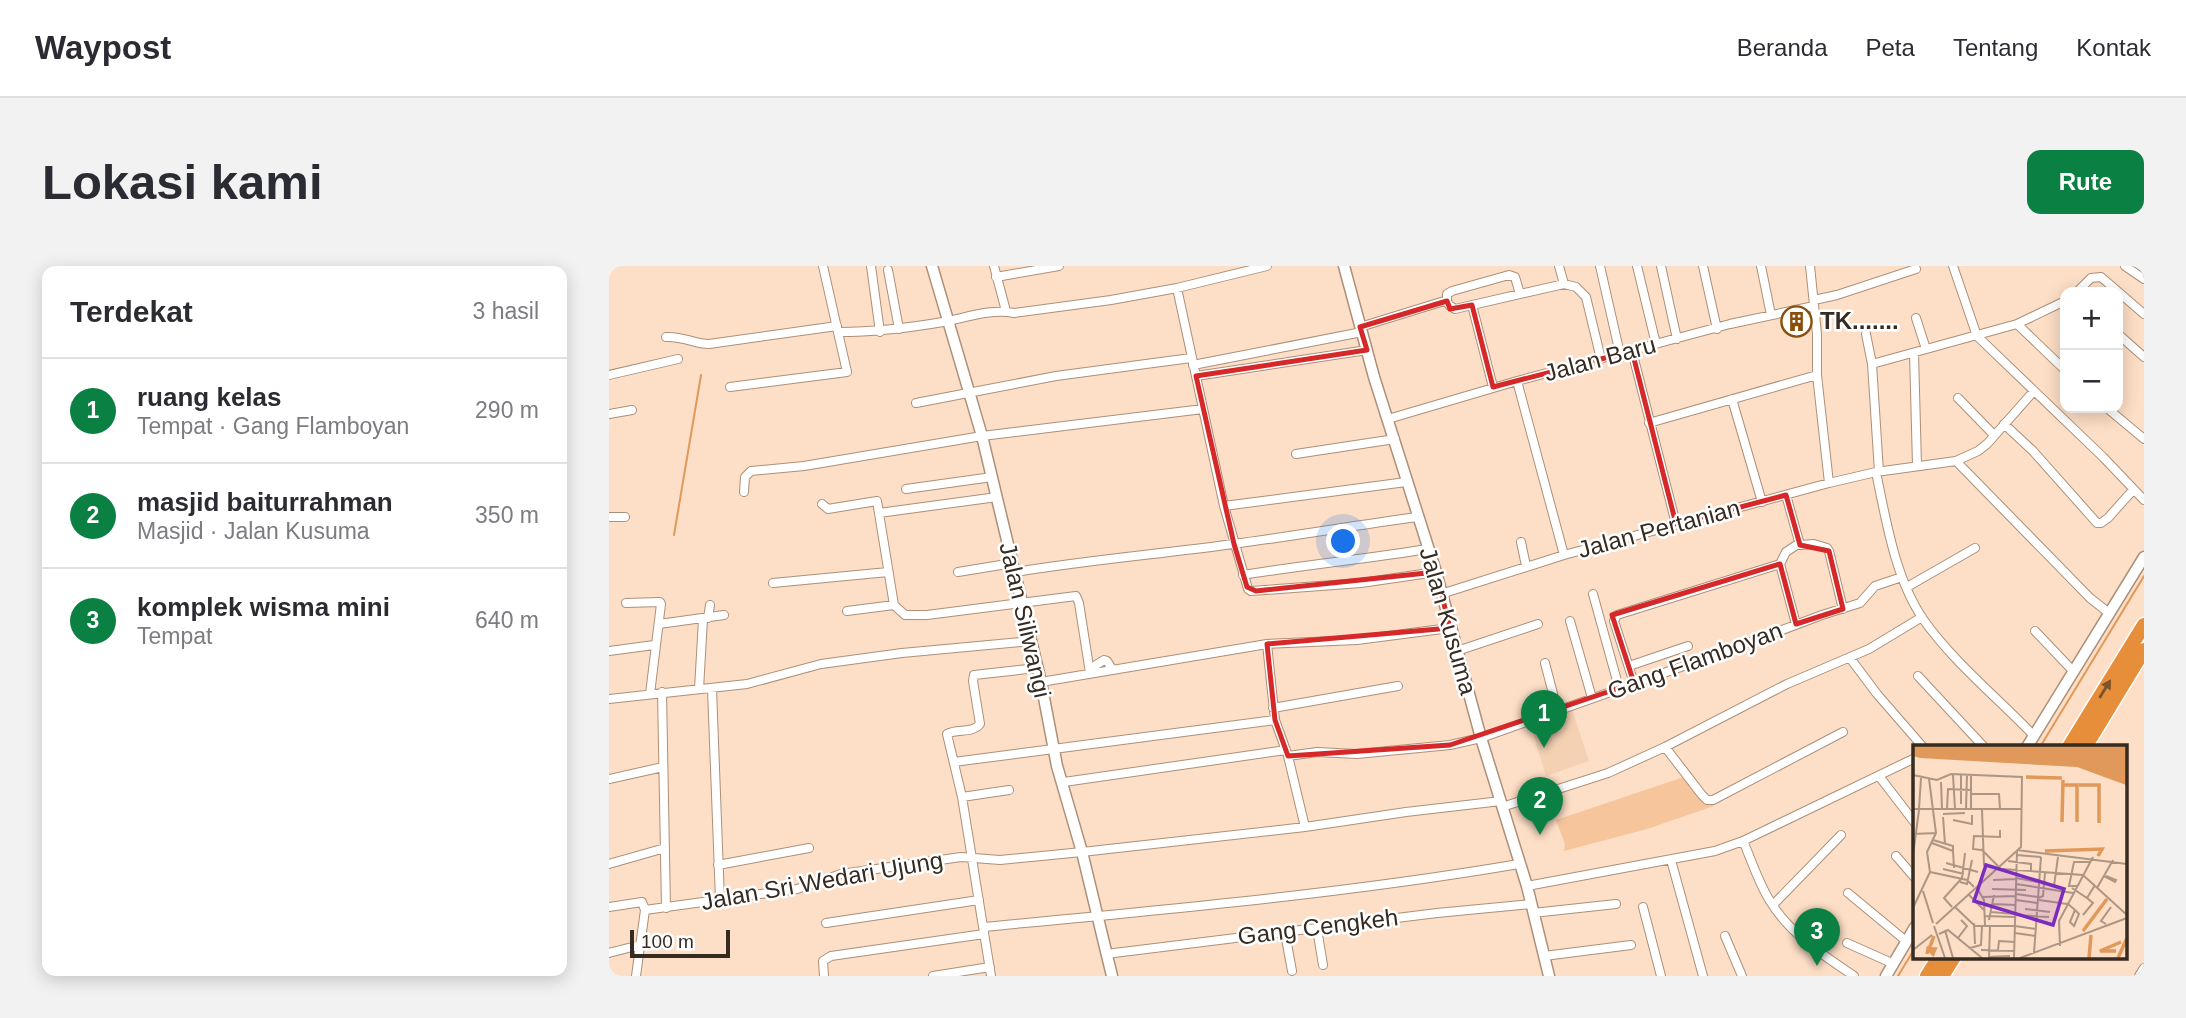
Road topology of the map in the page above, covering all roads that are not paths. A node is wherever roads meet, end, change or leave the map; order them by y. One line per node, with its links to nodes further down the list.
1 (823, 266): 37 (street)
2 (871, 266): 41 (street)
3 (932, 266): 35 (street, Jalan Siliwangi)
4 (994, 266): 19 (street)
5 (1059, 266): 19 (street)
6 (1267, 266): 24 (street)
7 (1559, 266): 21 (street)
8 (1600, 266): 52 (street)
9 (1637, 266): 47 (street)
10 (1661, 266): 45 (street)
11 (1703, 266): 39 (street)
12 (1761, 266): 33 (street)
13 (1810, 266): 28 (street)
14 (1953, 266): 43 (street)
15 (2125, 266): 20 (street)
16 (1348, 267): 40 (street, Jalan Kusuma)
17 (1916, 269): 28 (street, Jalan Baru)
18 (888, 270): 38 (street)
19 (996, 277): 31 (street)
20 (2144, 279)
21 (1564, 284): 25 (street); 55 (street)
22 (2082, 287): 23 (street)
23 (2113, 287)
24 (1177, 288): 31 (street); 56 (street)
25 (1520, 294): 27 (street); 30 (street)
26 (2123, 296): 32 (street)
27 (1447, 301): 30 (street); 40 (street)
28 (1814, 303): 33 (street, Jalan Baru); 60 (street)
29 (2060, 303): 36 (street)
30 (1472, 305): 64 (street)
31 (1006, 312): 35 (street)
32 (2144, 314)
33 (1771, 315): 39 (street, Jalan Baru)
34 (1916, 318): 48 (street)
35 (949, 321): 38 (street); 66 (street, Jalan Siliwangi)
36 (2017, 324): 43 (street); 58 (street)
37 (838, 329): 41 (street); 44 (street); 63 (street)
38 (899, 329): 41 (street)
39 (1717, 329): 45 (street, Jalan Baru)
40 (1361, 330): 49 (street, Jalan Kusuma); 56 (street)
41 (880, 332)
42 (1866, 334): 57 (street)
43 (1977, 336): 48 (street); 65 (street)
44 (666, 337)
45 (1677, 338): 47 (street, Jalan Baru)
46 (2123, 338): 53 (street)
47 (1656, 344): 50 (street, Jalan Baru)
48 (1926, 349): 51 (street)
49 (1367, 350): 61 (street); 74 (street, Jalan Kusuma)
50 (1632, 351): 52 (street, Jalan Baru); 75 (street)
51 (1914, 353): 57 (street); 83 (street)
52 (1620, 354): 55 (street, Jalan Baru)
53 (2144, 357)
54 (678, 359): 59 (street)
55 (1601, 359): 62 (street, Jalan Baru)
56 (1192, 362): 61 (street); 66 (street)
57 (1873, 364): 84 (street)
58 (2060, 365)
59 (609, 374)
60 (1817, 375): 67 (street); 87 (street)
61 (1196, 376): 70 (street)
62 (1517, 381): 64 (street, Jalan Baru); 107 (street)
63 (730, 387)
64 (1493, 387): 74 (street, Jalan Baru)
65 (2034, 391): 76 (street); 89 (street)
66 (971, 394): 69 (street); 78 (street, Jalan Siliwangi)
67 (1732, 398): 75 (street); 94 (street)
68 (1958, 398): 77 (street)
69 (916, 403)
70 (1203, 409): 78 (street); 96 (street)
71 (632, 410): 73 (street)
72 (2113, 413): 80 (street)
73 (609, 414)
74 (1388, 419): 79 (street, Jalan Kusuma)
75 (1649, 423): 101 (street)
76 (2004, 424): 77 (street); 89 (street)
77 (1994, 435): 82 (street)
78 (982, 436): 85 (street, Jalan Siliwangi); 90 (street)
79 (1395, 439): 81 (street); 86 (street, Jalan Kusuma)
80 (2144, 439)
81 (1296, 454)
82 (1956, 461): 83 (street, Jalan Pertanian); 127 (street)
83 (1917, 465): 84 (street, Jalan Pertanian)
84 (1878, 472): 87 (street, Jalan Pertanian); 116 (street)
85 (992, 477): 88 (street); 92 (street, Jalan Siliwangi)
86 (1406, 482): 96 (street); 100 (street, Jalan Kusuma)
87 (1829, 483): 91 (street, Jalan Pertanian)
88 (906, 489)
89 (2133, 490): 93 (street)
90 (744, 492)
91 (1786, 495): 94 (street, Jalan Pertanian); 104 (street)
92 (997, 497): 97 (street); 111 (street, Jalan Siliwangi)
93 (2144, 499)
94 (1762, 502): 101 (street, Jalan Pertanian)
95 (822, 505): 97 (street)
96 (1224, 506): 103 (street)
97 (879, 513): 112 (street)
98 (609, 517): 99 (street)
99 (625, 517)
100 (1418, 517): 103 (street); 106 (street, Jalan Kusuma)
101 (1677, 524): 107 (street, Jalan Pertanian)
102 (1521, 542): 110 (street)
103 (1234, 544): 111 (street); 115 (street)
104 (1797, 546): 109 (street); 125 (street)
105 (1975, 548): 118 (street)
106 (1427, 549): 114 (street, Jalan Kusuma); 115 (street)
107 (1564, 555): 110 (street, Jalan Pertanian)
108 (2144, 557): 127 (street)
109 (1780, 564): 134 (street); 147 (street)
110 (1526, 566): 119 (street, Jalan Pertanian)
111 (1014, 568): 113 (street); 121 (street, Jalan Siliwangi)
112 (888, 572): 117 (street); 124 (street)
113 (958, 572)
114 (1436, 572): 115 (street); 119 (street, Jalan Kusuma)
115 (1243, 575)
116 (1902, 577): 118 (street); 125 (street, Gang Flamboyan)
117 (773, 583)
118 (1907, 587): 129 (street)
119 (1441, 594): 136 (street, Jalan Kusuma)
120 (1593, 594): 155 (street)
121 (1022, 601): 124 (street); 138 (street, Jalan Siliwangi); 150 (street)
122 (626, 603): 132 (street)
123 (711, 605): 130 (street)
124 (894, 605): 126 (street)
125 (1843, 609): 134 (street, Gang Flamboyan)
126 (847, 611)
127 (2109, 613): 149 (street)
128 (724, 615): 130 (street)
129 (1921, 617): 145 (street, Jalan Sri Wedari Ujung); 166 (street)
130 (706, 618): 132 (street); 156 (street)
131 (1570, 621): 160 (street)
132 (659, 624): 140 (street)
133 (1538, 624): 144 (street)
134 (1797, 624): 153 (street, Gang Flamboyan)
135 (2144, 625): 171 (highway, one-way to 135)
136 (1450, 628): 139 (street); 144 (street, Jalan Kusuma)
137 (2035, 631): 149 (street)
138 (1031, 641): 148 (street, Jalan Siliwangi); 157 (street)
139 (1267, 644): 150 (street); 162 (street)
140 (654, 645): 143 (street); 159 (street)
141 (1688, 646): 147 (street)
142 (2144, 650): 172 (highway)
143 (609, 651)
144 (1457, 651): 167 (street, Jalan Kusuma)
145 (1850, 658): 168 (street); 173 (street, Jalan Sri Wedari Ujung)
146 (1545, 663): 163 (street)
147 (1629, 666): 153 (street)
148 (1037, 668): 152 (street, Jalan Siliwangi); 177 (street)
149 (2073, 671): 166 (street)
150 (1092, 672): 152 (street)
151 (1918, 676): 169 (street)
152 (1041, 682): 174 (street, Jalan Siliwangi)
153 (1633, 684): 155 (street, Gang Flamboyan)
154 (1398, 686): 162 (street)
155 (1619, 688): 160 (street, Gang Flamboyan)
156 (699, 689): 157 (street); 158 (street)
157 (712, 689): 197 (street)
158 (662, 692): 159 (street); 178 (street)
159 (650, 694): 161 (street)
160 (1592, 698): 163 (street, Gang Flamboyan)
161 (609, 699)
162 (1273, 708): 164 (street)
163 (1557, 709): 167 (street, Gang Flamboyan)
164 (1275, 720): 174 (street); 175 (street)
165 (1843, 732): 173 (street)
166 (2035, 736): 170 (street)
167 (1481, 738): 175 (street, Gang Flamboyan); 184 (street, Jalan Kusuma)
168 (1921, 745)
169 (1983, 745)
170 (2028, 745)
171 (2070, 745)
172 (2086, 745)
173 (1665, 747): 184 (street, Jalan Sri Wedari Ujung)
174 (1053, 748): 177 (street); 181 (street, Jalan Siliwangi)
175 (1287, 753): 181 (street, Gang Flamboyan); 186 (street)
176 (1913, 759): 179 (street)
177 (954, 762): 183 (street)
178 (663, 767): 180 (street); 189 (street)
179 (1879, 776): 185 (street); 188 (street)
180 (609, 779)
181 (1064, 782): 191 (street, Jalan Siliwangi)
182 (1009, 790): 183 (street)
183 (962, 797): 193 (street)
184 (1501, 804): 186 (street, Jalan Sri Wedari Ujung); 196 (street, Jalan Kusuma)
185 (1913, 820)
186 (1305, 827): 191 (street, Jalan Sri Wedari Ujung)
187 (1841, 835): 204 (street)
188 (1743, 841): 194 (street); 204 (street)
189 (665, 848): 195 (street); 207 (street)
190 (809, 848): 197 (street)
191 (1082, 852): 193 (street, Jalan Sri Wedari Ujung); 210 (street, Jalan Siliwangi)
192 (1896, 856): 198 (street)
193 (971, 859): 201 (street, Jalan Sri Wedari Ujung); 202 (street)
194 (1671, 860): 199 (street); 237 (street)
195 (609, 864)
196 (1519, 864): 199 (street, Jalan Kusuma); 210 (street)
197 (718, 865): 201 (street)
198 (1913, 876)
199 (1527, 886): 208 (street, Jalan Kusuma)
200 (1849, 893): 217 (street)
201 (720, 900): 207 (street, Jalan Sri Wedari Ujung)
202 (979, 900): 211 (street); 213 (street)
203 (1616, 904): 208 (street, Gang Cengkeh)
204 (1773, 905): 239 (street)
205 (609, 907): 209 (street, Jalan Sri Wedari Ujung)
206 (1643, 907): 236 (street)
207 (666, 908): 209 (street, Jalan Sri Wedari Ujung)
208 (1532, 909): 212 (street, Gang Cengkeh); 223 (street, Jalan Kusuma)
209 (645, 910): 219 (street)
210 (1097, 916): 213 (street); 222 (street, Jalan Siliwangi)
211 (826, 923)
212 (1317, 929): 215 (street, Gang Cengkeh); 227 (street)
213 (984, 930): 229 (street); 232 (street)
214 (1913, 930): 217 (street)
215 (1285, 933): 222 (street, Gang Cengkeh); 230 (street)
216 (1725, 936): 238 (street)
217 (1906, 941): 226 (street)
218 (1847, 943): 226 (street)
219 (640, 945): 221 (street); 231 (street)
220 (1630, 945): 223 (street)
221 (609, 953)
222 (1106, 954): 234 (street, Jalan Siliwangi)
223 (1543, 956): 235 (street, Jalan Kusuma)
224 (1938, 958): 241 (highway)
225 (1953, 958): 242 (highway)
226 (1894, 964): 240 (street)
227 (1324, 965)
228 (2144, 968): 243 (street)
229 (991, 971): 233 (street)
230 (1292, 971)
231 (636, 976)
232 (824, 976)
233 (933, 976)
234 (1112, 976)
235 (1549, 976)
236 (1661, 976)
237 (1703, 976)
238 (1742, 976)
239 (1854, 976)
240 (1886, 976)
241 (1927, 976)
242 (1942, 976)
243 (2139, 976)

